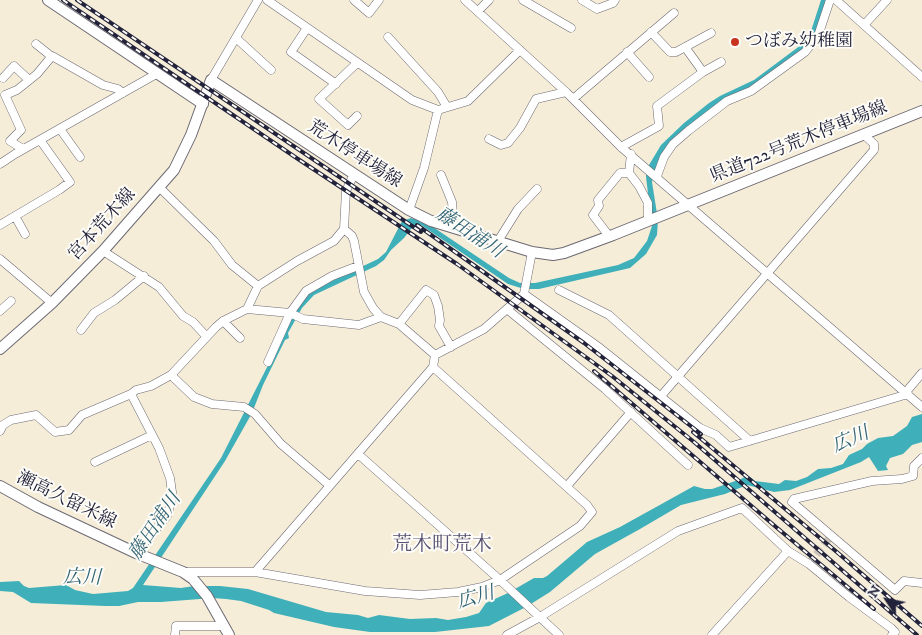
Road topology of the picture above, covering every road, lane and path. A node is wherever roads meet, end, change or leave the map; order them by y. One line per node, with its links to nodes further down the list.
1 (48, 0): 32 (main road)
2 (258, 0): 22 (street)
3 (267, 0): 17 (street)
4 (354, 0): 5 (street)
5 (379, 0)
6 (465, 0): 14 (street)
7 (489, 0): 14 (street)
8 (523, 0): 18 (street)
9 (582, 0): 10 (street)
10 (615, 0)
11 (830, 0): 59 (street)
12 (836, 0): 16 (street)
13 (887, 0): 16 (street)
14 (478, 11): 25 (street)
15 (674, 13): 19 (street)
16 (864, 25): 34 (street)
17 (307, 28): 29 (street); 38 (street)
18 (571, 28)
19 (651, 32): 24 (street); 26 (street)
20 (711, 33): 24 (street)
21 (388, 36): 43 (street)
22 (236, 38): 30 (street); 37 (street)
23 (36, 44): 27 (street)
24 (685, 47): 31 (street)
25 (520, 50): 39 (street); 43 (street)
26 (628, 52): 33 (street); 41 (street)
27 (51, 56): 36 (street); 40 (street)
28 (721, 62): 31 (street)
29 (357, 63): 38 (street); 44 (street)
30 (271, 70)
31 (703, 72): 51 (street)
32 (158, 73): 40 (street); 42 (main road)
33 (649, 77)
34 (922, 77)
35 (3, 78): 36 (street)
36 (29, 80): 52 (street)
37 (211, 80): 42 (main road); 57 (main road, 荒木停車場線)
38 (336, 84): 46 (street)
39 (566, 92): 41 (street); 49 (street)
40 (123, 93): 47 (street)
41 (573, 100): 51 (street)
42 (203, 104): 60 (main road, 宮本荒木線)
43 (447, 107): 44 (street)
44 (438, 110): 63 (street)
45 (922, 111): 48 (main road, 県道722号荒木停車場線)
46 (357, 116)
47 (60, 129): 50 (street); 54 (street)
48 (863, 134): 62 (main road, 県道722号荒木停車場線); 76 (street)
49 (489, 139)
50 (40, 140): 52 (street); 64 (street)
51 (622, 147): 53 (street)
52 (23, 149): 55 (street)
53 (631, 154): 56 (street); 59 (street)
54 (80, 157)
55 (0, 164)
56 (629, 173): 65 (street); 70 (street)
57 (354, 174): 63 (main road, 荒木停車場線); 68 (street)
58 (441, 175): 67 (street)
59 (656, 176): 62 (street)
60 (159, 187): 72 (main road, 宮本荒木線); 78 (street)
61 (537, 189): 71 (street)
62 (688, 204): 65 (main road, 荒木停車場線); 76 (street)
63 (410, 210): 67 (main road, 荒木停車場線)
64 (15, 216): 66 (street); 69 (street)
65 (648, 220): 70 (main road, 荒木停車場線)
66 (0, 225)
67 (454, 228): 71 (main road, 荒木停車場線)
68 (344, 229): 75 (street); 78 (street)
69 (25, 234)
70 (609, 236): 73 (main road, 荒木停車場線)
71 (498, 241): 73 (main road, 荒木停車場線)
72 (103, 251): 77 (street); 82 (main road, 宮本荒木線)
73 (532, 252): 80 (street)
74 (0, 259): 82 (street)
75 (358, 266): 86 (street); 87 (street)
76 (767, 274): 100 (street); 102 (street)
77 (144, 276): 90 (street); 91 (street)
78 (258, 286): 83 (street)
79 (559, 290): 100 (street)
80 (524, 294): 84 (street); 103 (street)
81 (11, 301): 85 (street)
82 (52, 303): 94 (main road, 宮本荒木線)
83 (247, 309): 86 (street); 88 (street)
84 (508, 310): 93 (street); 105 (street)
85 (0, 311)
86 (290, 313): 87 (street); 96 (street)
87 (381, 318): 89 (street)
88 (223, 321): 91 (street); 92 (street)
89 (399, 324): 93 (street); 95 (street)
90 (82, 330)
91 (206, 336): 99 (street)
92 (240, 338)
93 (451, 347): 95 (street)
94 (0, 349)
95 (435, 355): 97 (street)
96 (268, 362)
97 (433, 367): 109 (street); 115 (street)
98 (922, 373): 102 (street)
99 (171, 375): 101 (street); 113 (street)
100 (677, 376): 103 (street); 108 (street)
101 (132, 394): 106 (street); 107 (street)
102 (908, 394): 104 (street); 108 (street)
103 (661, 396): 108 (street)
104 (922, 407)
105 (631, 412): 112 (street); 115 (street)
106 (0, 431)
107 (152, 435): 111 (street); 117 (street)
108 (750, 441)
109 (358, 454): 113 (street); 120 (street)
110 (922, 458): 121 (street)
111 (95, 462)
112 (688, 465)
113 (329, 485): 119 (street)
114 (0, 486): 117 (main road, 瀬高久留米線)
115 (567, 486): 120 (street)
116 (788, 551): 122 (street); 128 (street); 129 (street)
117 (136, 553): 118 (main road, 瀬高久留米線)
118 (183, 572): 119 (street); 123 (main road, 瀬高久留米線)
119 (255, 572): 120 (street)
120 (502, 582): 122 (street)
121 (922, 583)
122 (538, 615): 126 (street); 127 (street)
123 (221, 622): 124 (street); 125 (main road, 瀬高久留米線)
124 (175, 635)
125 (229, 635)
126 (507, 635)
127 (559, 635)
128 (712, 635)
129 (892, 635)

